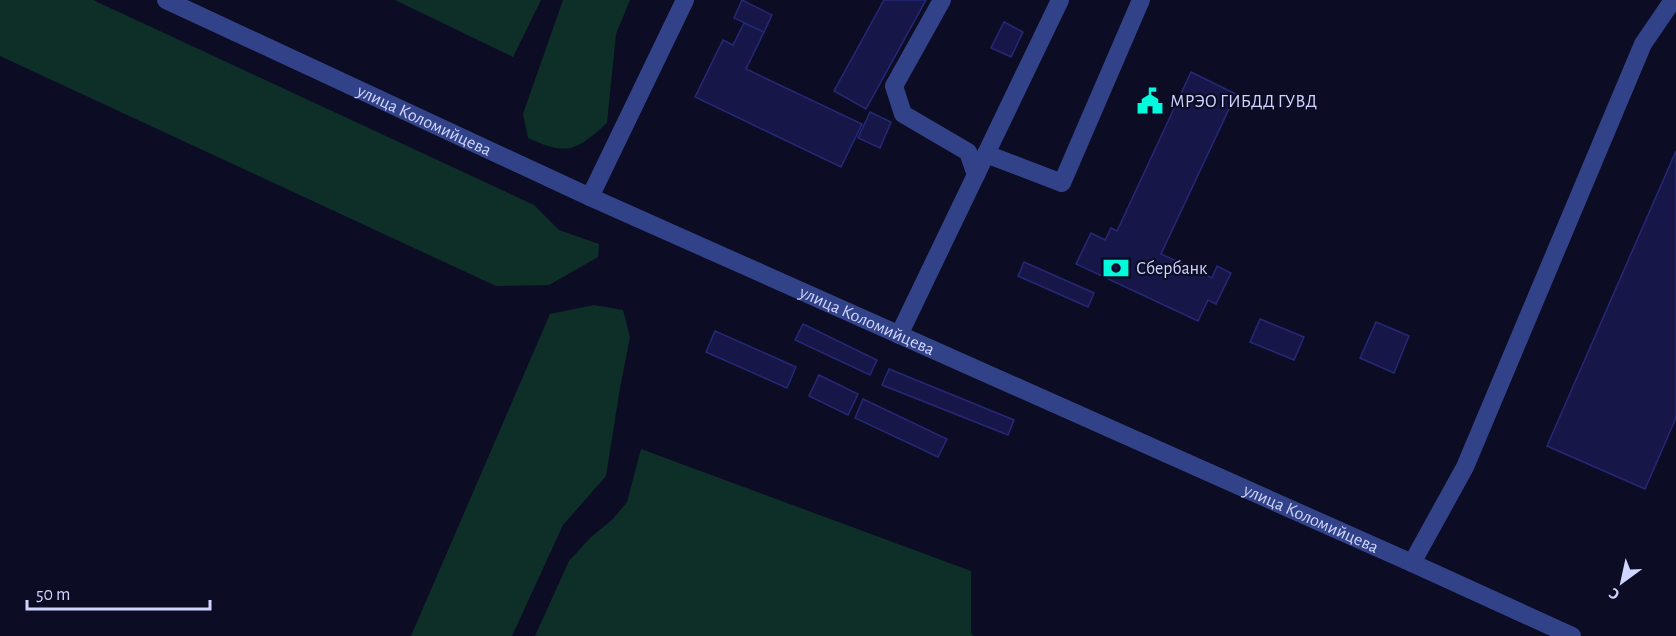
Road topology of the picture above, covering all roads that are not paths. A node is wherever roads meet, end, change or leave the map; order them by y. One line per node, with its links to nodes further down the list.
1 (166, 0): 9 (street, улица Коломийцева)
2 (685, 0): 9 (street)
3 (942, 0): 8 (street)
4 (1060, 0): 7 (street)
5 (1141, 0): 7 (street)
6 (1674, 0): 11 (street)
7 (986, 154): 8 (street)
8 (976, 175): 10 (street)
9 (590, 197): 10 (street, улица Коломийцева)
10 (899, 334): 11 (street, улица Коломийцева)
11 (1412, 563): 12 (street, улица Коломийцева)
12 (1572, 636)

